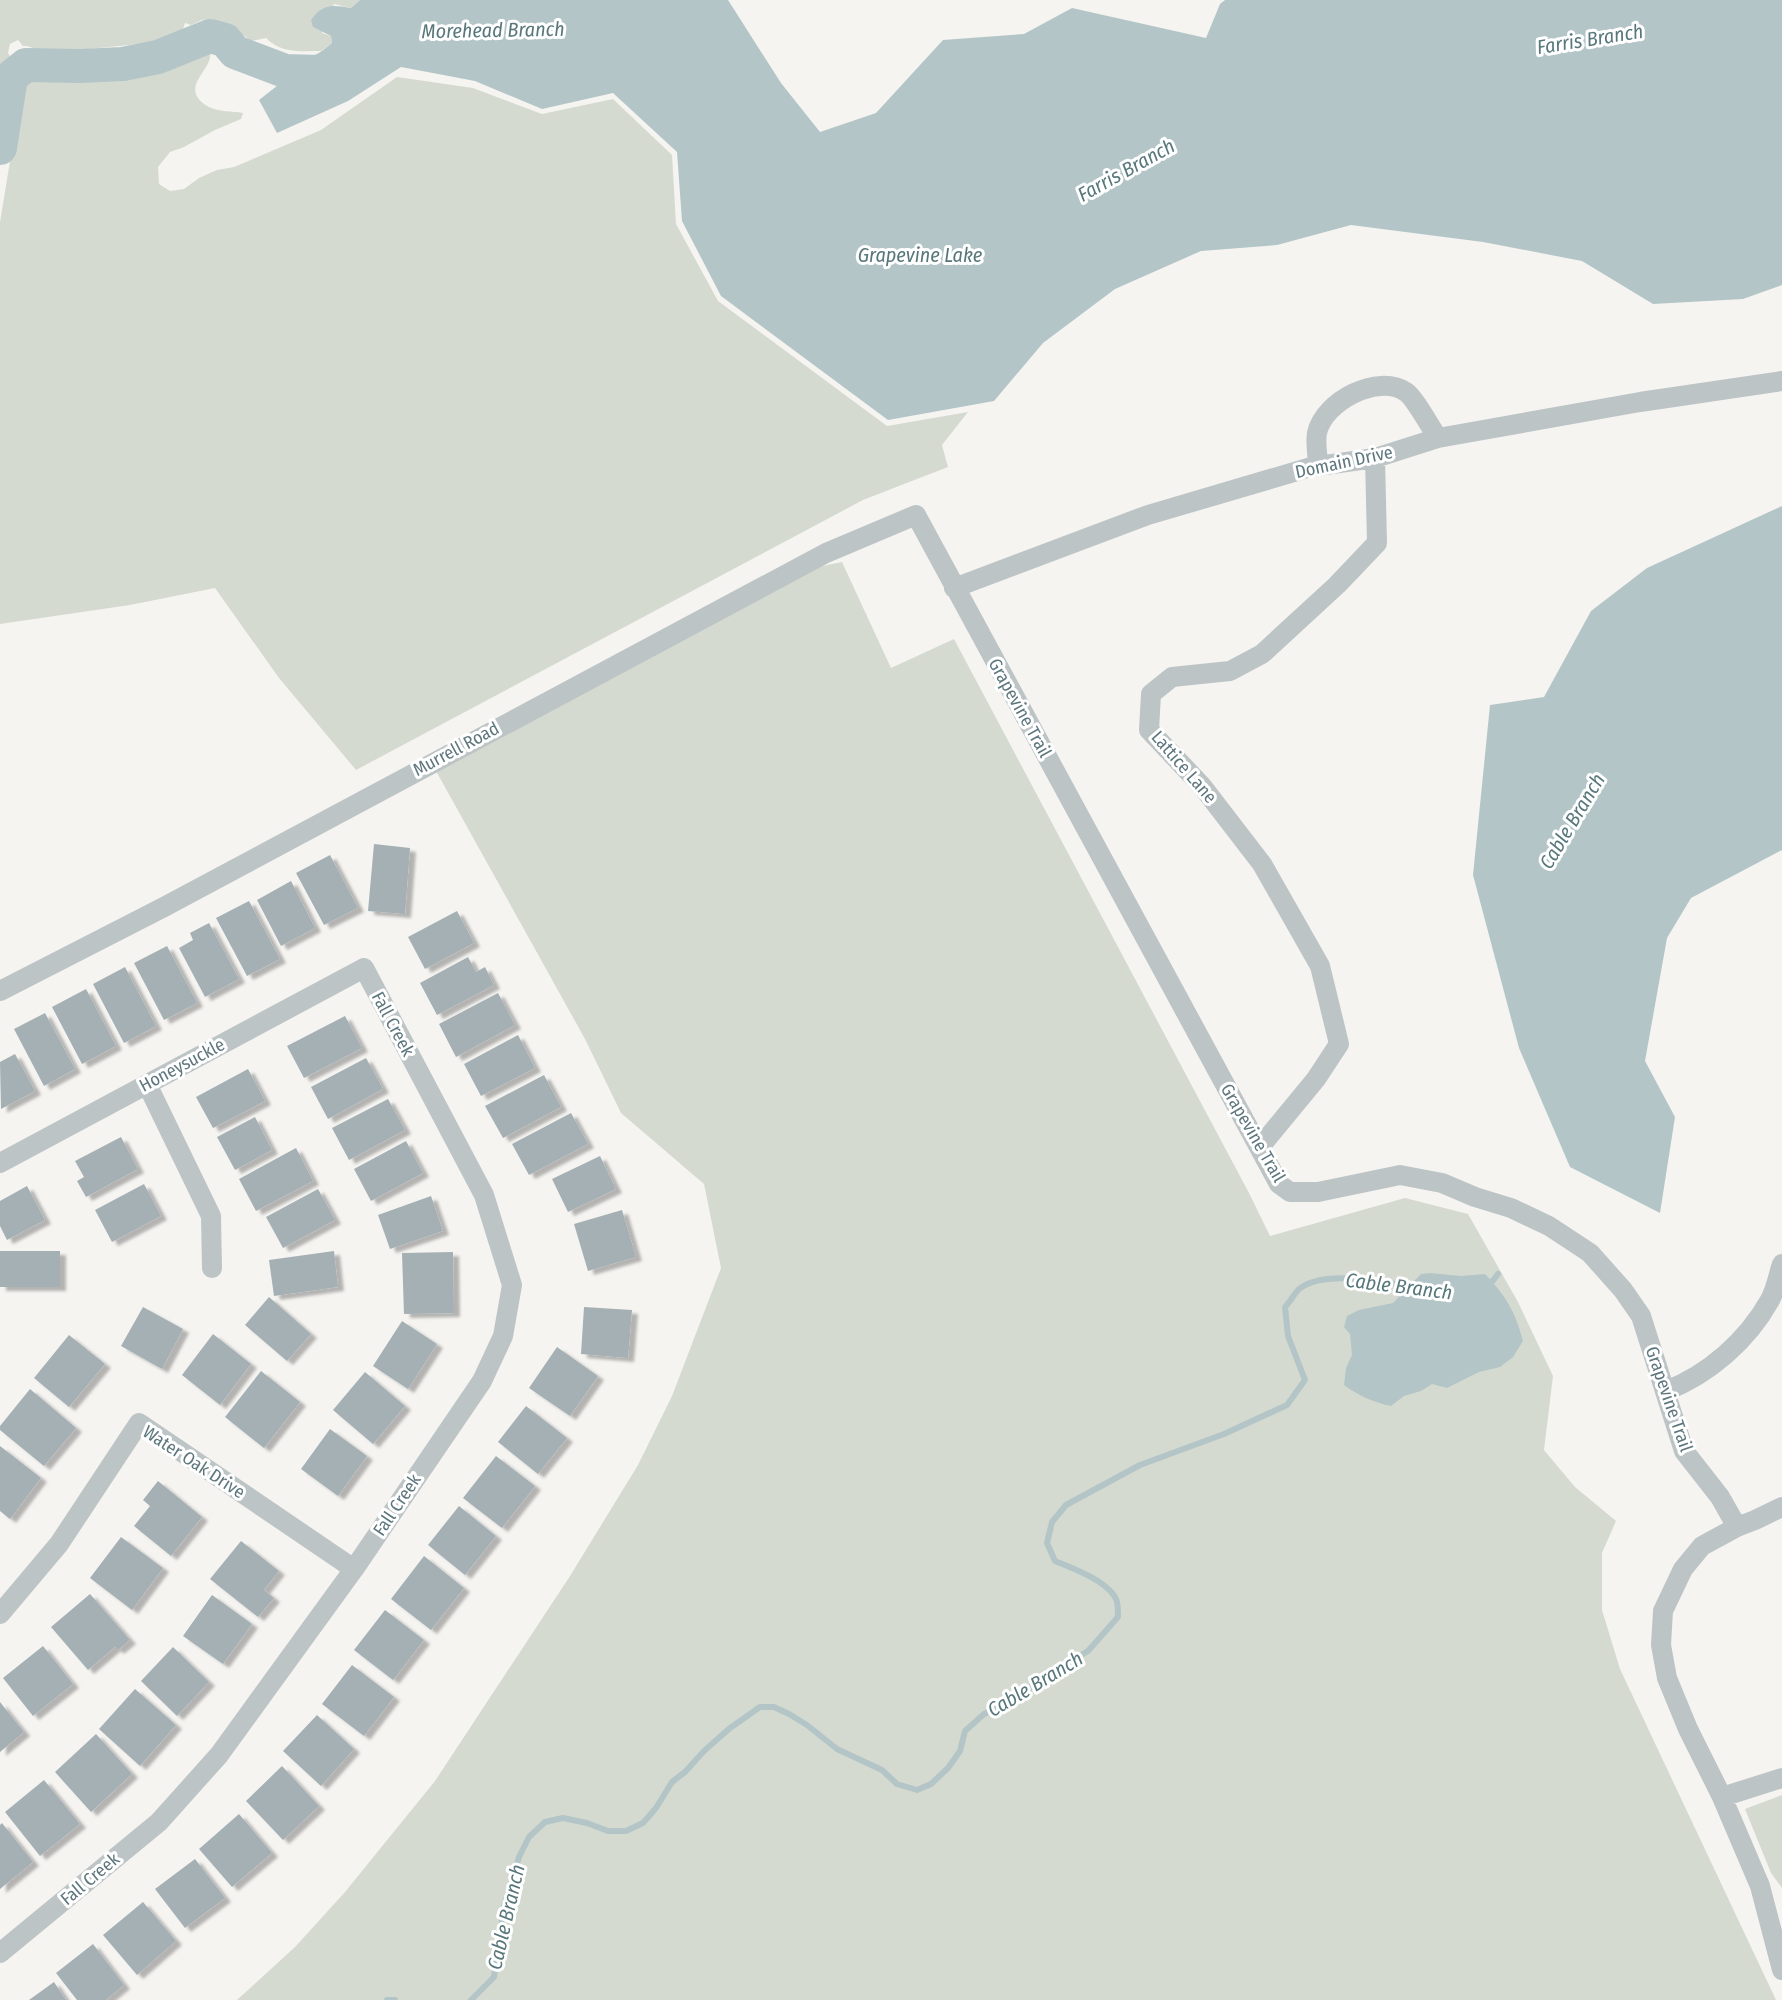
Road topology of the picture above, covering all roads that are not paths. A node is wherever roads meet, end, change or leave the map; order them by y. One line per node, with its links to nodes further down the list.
1 (1782, 381): 2 (street, Domain Drive)
2 (1438, 438): 3 (street, Domain Drive); 4 (street)
3 (1375, 458): 4 (street, Domain Drive); 10 (street, Lattice Lane)
4 (1318, 466): 6 (street, Domain Drive)
5 (916, 514): 6 (street, Grapevine Trail); 8 (street, Murrell Road)
6 (954, 588): 10 (street, Grapevine Trail)
7 (364, 968): 9 (street, Honeysuckle); 17 (street, Fall Creek)
8 (0, 991)
9 (147, 1084): 11 (street, Honeysuckle); 13 (street)
10 (1260, 1147): 14 (street, Grapevine Trail)
11 (0, 1163)
12 (1782, 1264): 14 (street)
13 (212, 1268)
14 (1666, 1391): 16 (street, Grapevine Trail)
15 (1782, 1507): 16 (street)
16 (1737, 1527): 20 (street)
17 (354, 1569): 18 (street, Water Oak Drive); 23 (street, Fall Creek)
18 (0, 1614)
19 (1782, 1778): 20 (street)
20 (1722, 1797): 21 (street)
21 (1760, 1886): 22 (street); 24 (street)
22 (1782, 1916)
23 (0, 1953)
24 (1782, 1971)

